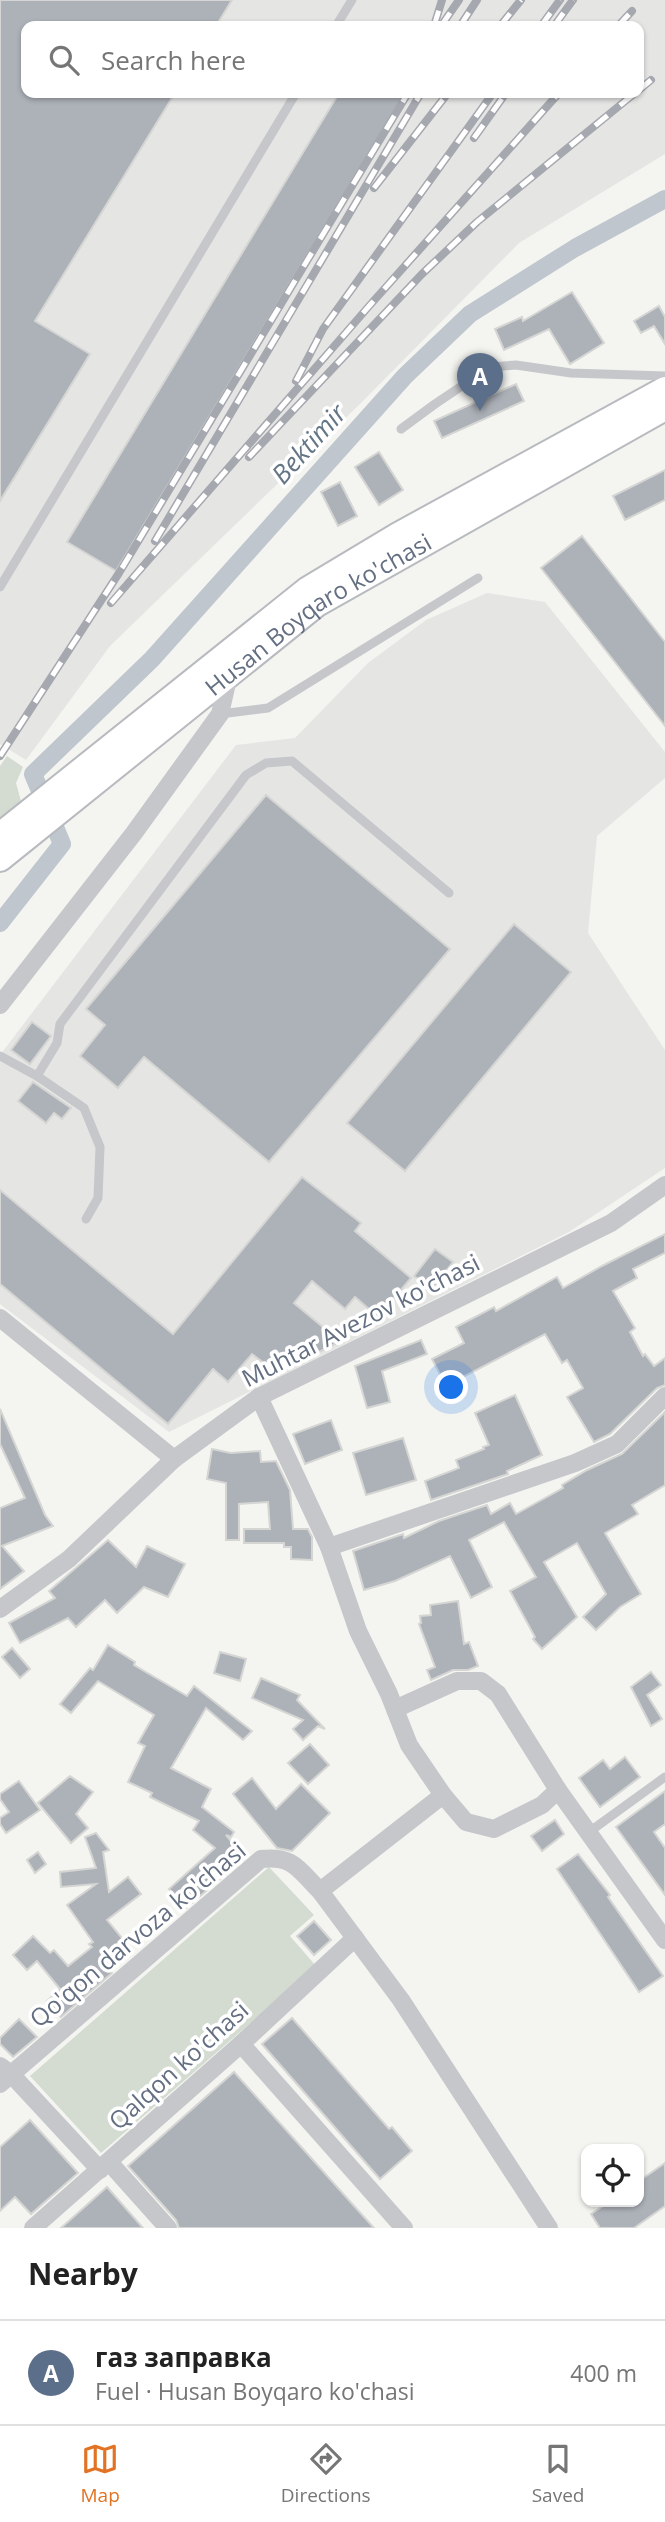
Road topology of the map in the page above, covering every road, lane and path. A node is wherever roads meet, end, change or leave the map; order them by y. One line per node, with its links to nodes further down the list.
1 (352, 0): 2 (lane)
2 (339, 21)
3 (293, 98): 9 (lane)
4 (665, 376): 7 (lane)
5 (665, 389): 12 (main road, Husan Boyqaro ko'chasi)
6 (665, 408): 10 (main road, Husan Boyqaro ko'chasi)
7 (401, 429)
8 (478, 579): 11 (lane)
9 (0, 587)
10 (229, 674): 11 (street); 12 (main road, Husan Boyqaro ko'chasi)
11 (220, 714): 16 (street)
12 (70, 792): 13 (main road, Husan Boyqaro ko'chasi)
13 (13, 832): 14 (main road, Husan Boyqaro ko'chasi)
14 (0, 859)
15 (449, 893): 18 (lane)
16 (0, 1005)
17 (0, 1056): 18 (lane)
18 (37, 1076): 20 (lane)
19 (665, 1185): 23 (street, Muhtar Avezov ko'chasi)
20 (86, 1219)
21 (0, 1318): 24 (street)
22 (665, 1396): 25 (street)
23 (259, 1397): 24 (street, Muhtar Avezov ko'chasi); 25 (street)
24 (174, 1459): 26 (street, Muhtar Avezov ko'chasi)
25 (330, 1547): 27 (street)
26 (0, 1609)
27 (395, 1709): 29 (street); 30 (street)
28 (665, 1777): 31 (lane)
29 (558, 1790): 30 (street); 31 (street)
30 (443, 1795): 32 (street)
31 (589, 1832): 34 (street)
32 (320, 1891): 33 (street, Qo'qon darvoza ko'chasi); 36 (street, Qo'qon darvoza ko'chasi)
33 (355, 1938): 35 (street, Qalqon ko'chasi); 41 (street, Qo'qon darvoza ko'chasi)
34 (665, 1940)
35 (241, 2044): 37 (street, Qalqon ko'chasi); 40 (street)
36 (4, 2075): 37 (street)
37 (104, 2166): 38 (street, Qalqon ko'chasi); 39 (street)
38 (33, 2228)
39 (168, 2228)
40 (404, 2228)
41 (549, 2228)

